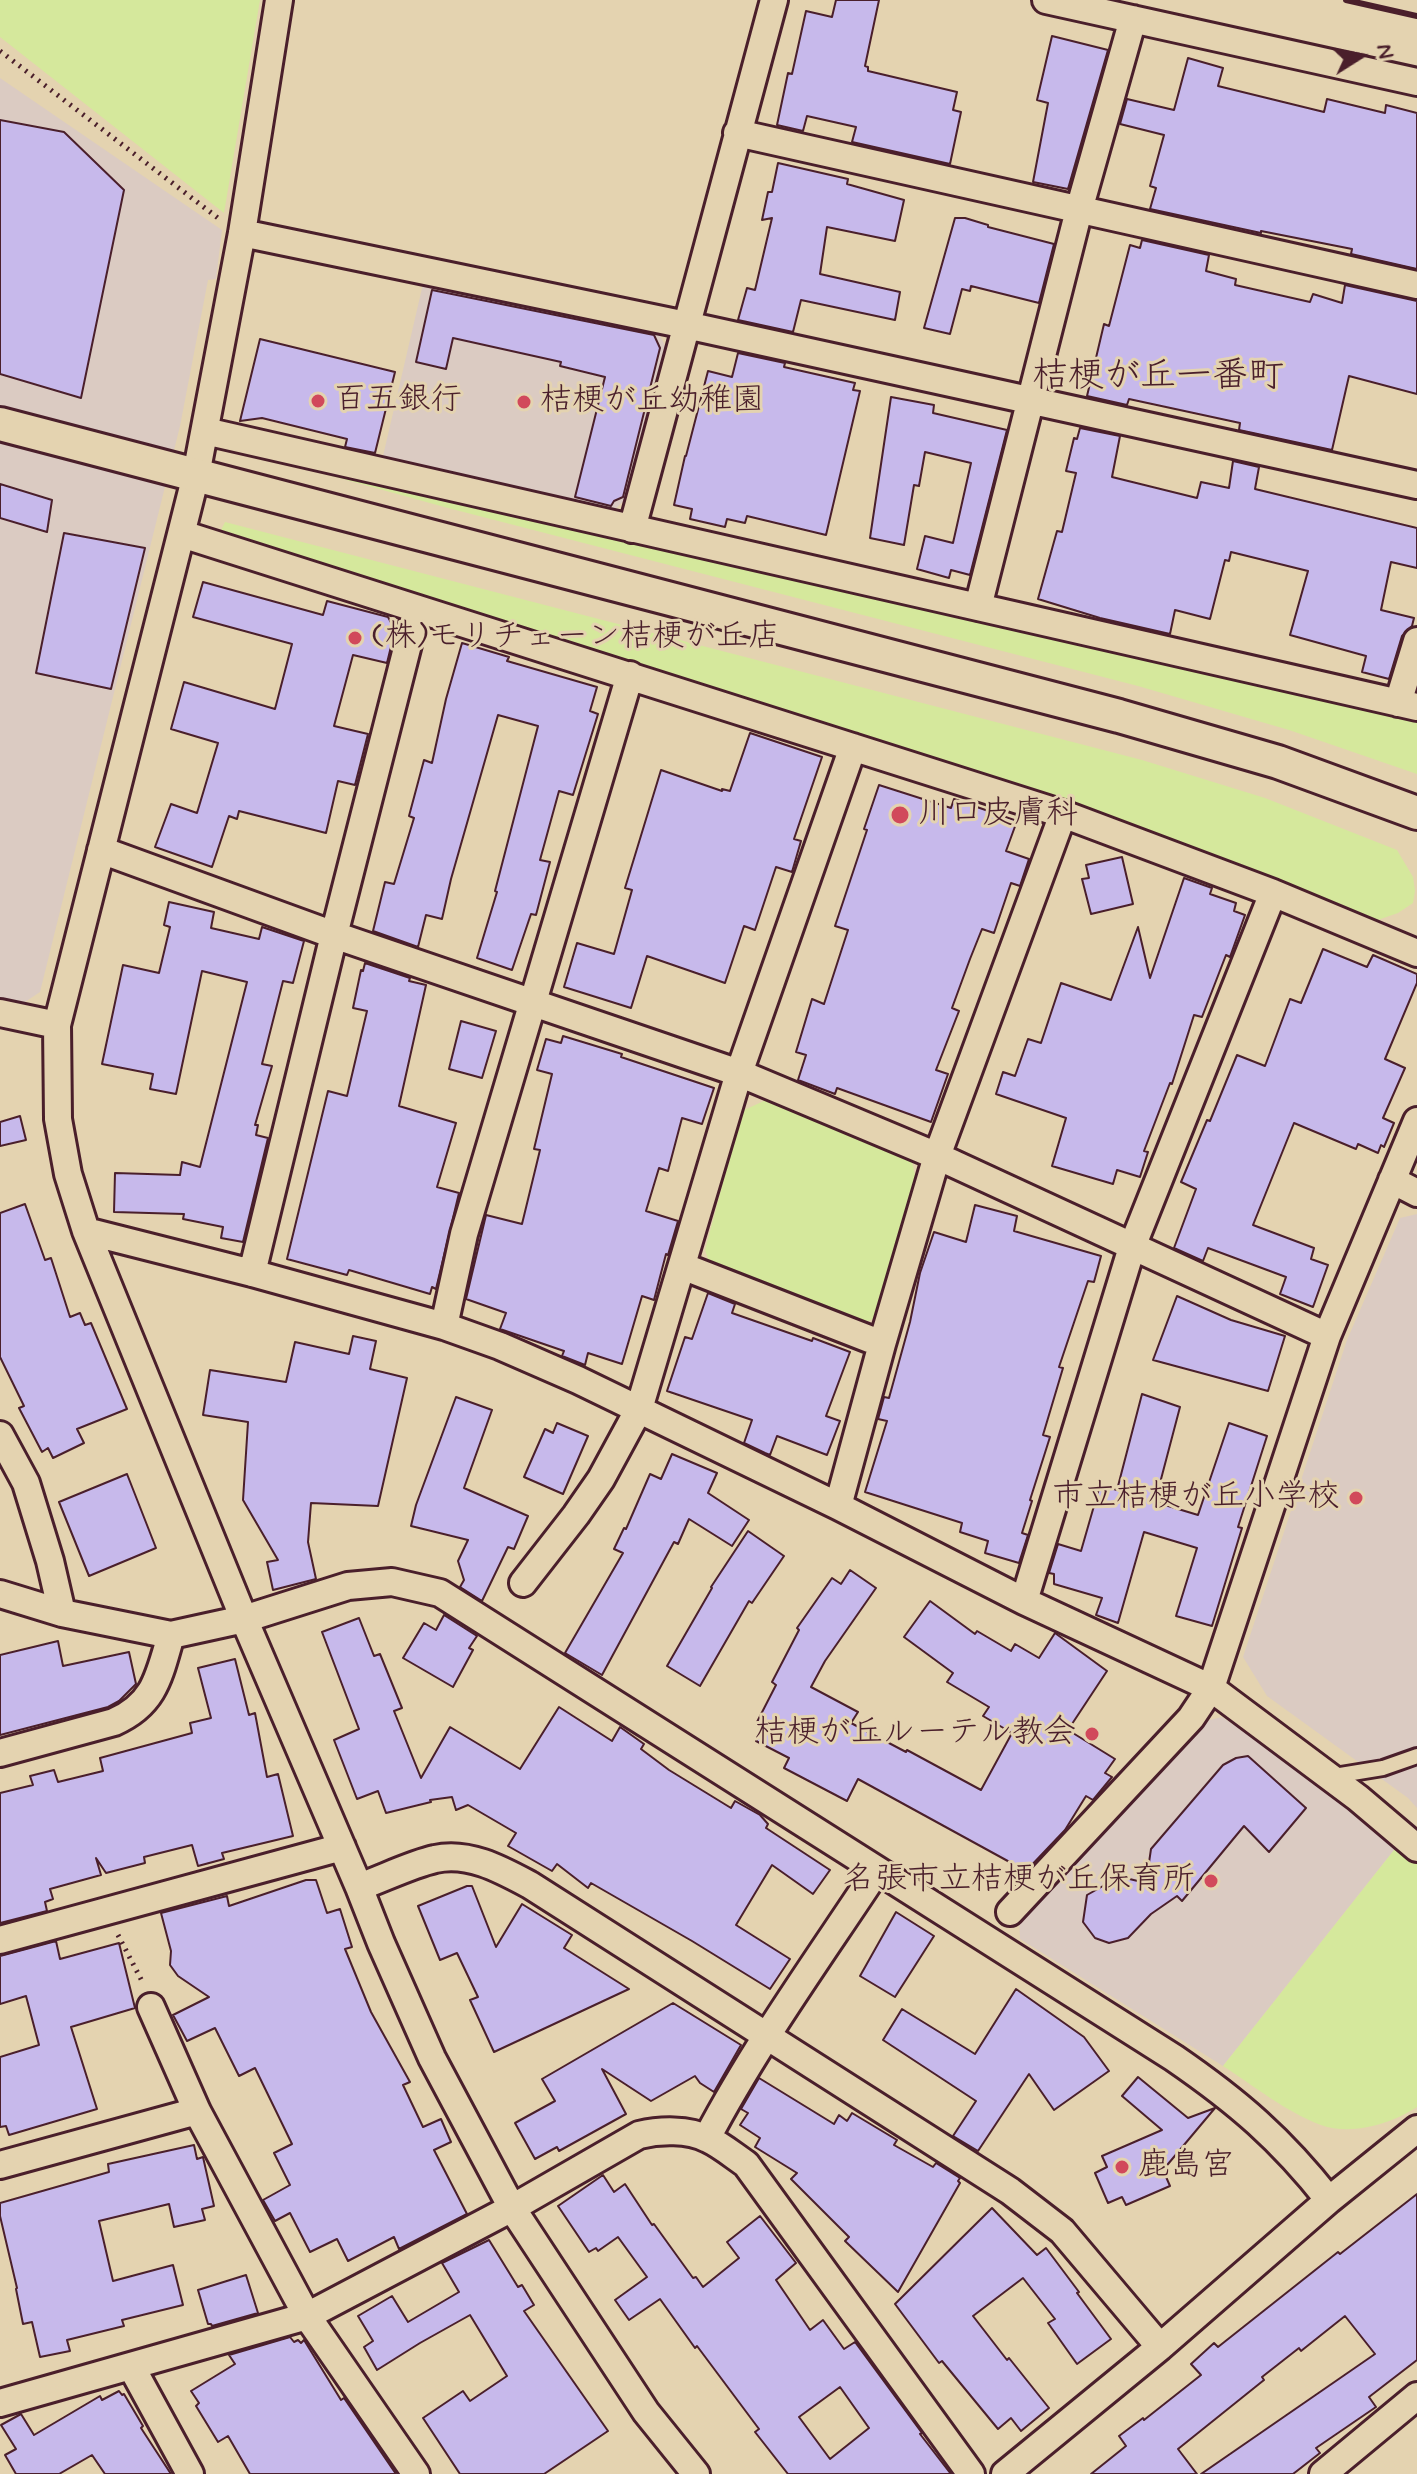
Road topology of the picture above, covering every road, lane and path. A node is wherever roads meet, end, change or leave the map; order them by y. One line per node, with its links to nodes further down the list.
1 (279, 0): 9 (street)
2 (774, 0): 7 (street)
3 (1046, 0): 4 (street)
4 (1133, 19): 6 (street); 8 (street)
5 (0, 51): 9 (path)
6 (1417, 82)
7 (737, 133): 8 (street); 11 (street)
8 (1079, 210): 10 (street); 12 (street)
9 (242, 233): 11 (street); 14 (street)
10 (1417, 285)
11 (686, 325): 12 (street); 17 (street)
12 (1032, 401): 16 (street); 19 (street)
13 (0, 424): 15 (street)
14 (205, 431): 15 (street); 17 (street)
15 (196, 475): 18 (street); 26 (street)
16 (1417, 485)
17 (632, 529): 19 (street)
18 (182, 534): 20 (street); 27 (street)
19 (978, 607): 23 (street)
20 (417, 609): 22 (street); 29 (street)
21 (1417, 641): 23 (street)
22 (630, 675): 24 (street); 31 (street)
23 (1408, 705)
24 (853, 747): 25 (street); 34 (street)
25 (1063, 814): 28 (street); 36 (street)
26 (1413, 819)
27 (101, 850): 29 (street); 33 (street)
28 (1273, 893): 30 (street); 40 (street)
29 (334, 935): 31 (street); 42 (street)
30 (1417, 953)
31 (534, 1002): 34 (street); 43 (street)
32 (0, 1013): 33 (street)
33 (57, 1025): 39 (street)
34 (739, 1073): 36 (street); 41 (street)
35 (1417, 1121): 37 (street)
36 (937, 1156): 40 (street); 45 (street)
37 (1392, 1180): 38 (street); 44 (street)
38 (1417, 1193)
39 (86, 1231): 42 (street); 53 (street)
40 (1132, 1247): 44 (street); 51 (street)
41 (682, 1266): 45 (street); 46 (street)
42 (252, 1273): 43 (street)
43 (444, 1326): 46 (street)
44 (1327, 1336): 55 (street)
45 (882, 1344): 48 (street)
46 (639, 1409): 48 (street); 49 (street)
47 (0, 1435): 52 (street)
48 (838, 1506): 51 (street)
49 (523, 1583)
50 (0, 1594): 52 (street)
51 (1024, 1601): 55 (street)
52 (62, 1613): 54 (street)
53 (244, 1619): 54 (street); 59 (street); 61 (street)
54 (171, 1635): 56 (street)
55 (1211, 1688): 58 (street); 64 (street)
56 (0, 1753)
57 (1417, 1756): 58 (lane)
58 (1328, 1777): 60 (street)
59 (342, 1847): 62 (street); 63 (street)
60 (1417, 1848)
61 (877, 1870): 67 (street); 72 (street)
62 (359, 1887): 67 (street); 73 (street)
63 (107, 1912): 65 (street); 66 (path)
64 (1010, 1912)
65 (0, 1940)
66 (151, 2007): 68 (street)
67 (768, 2035): 70 (street); 75 (street)
68 (197, 2111): 71 (street); 74 (street)
69 (1417, 2129): 72 (street)
70 (707, 2138): 73 (street); 82 (street)
71 (0, 2165)
72 (1329, 2200): 75 (street)
73 (512, 2208): 74 (street); 81 (street)
74 (307, 2316): 76 (street); 80 (street)
75 (1160, 2347): 83 (street)
76 (131, 2366): 78 (street); 79 (street)
77 (1417, 2396): 84 (street)
78 (0, 2403)
79 (190, 2474)
80 (416, 2474)
81 (696, 2474)
82 (971, 2474)
83 (1005, 2474)
84 (1323, 2474)

